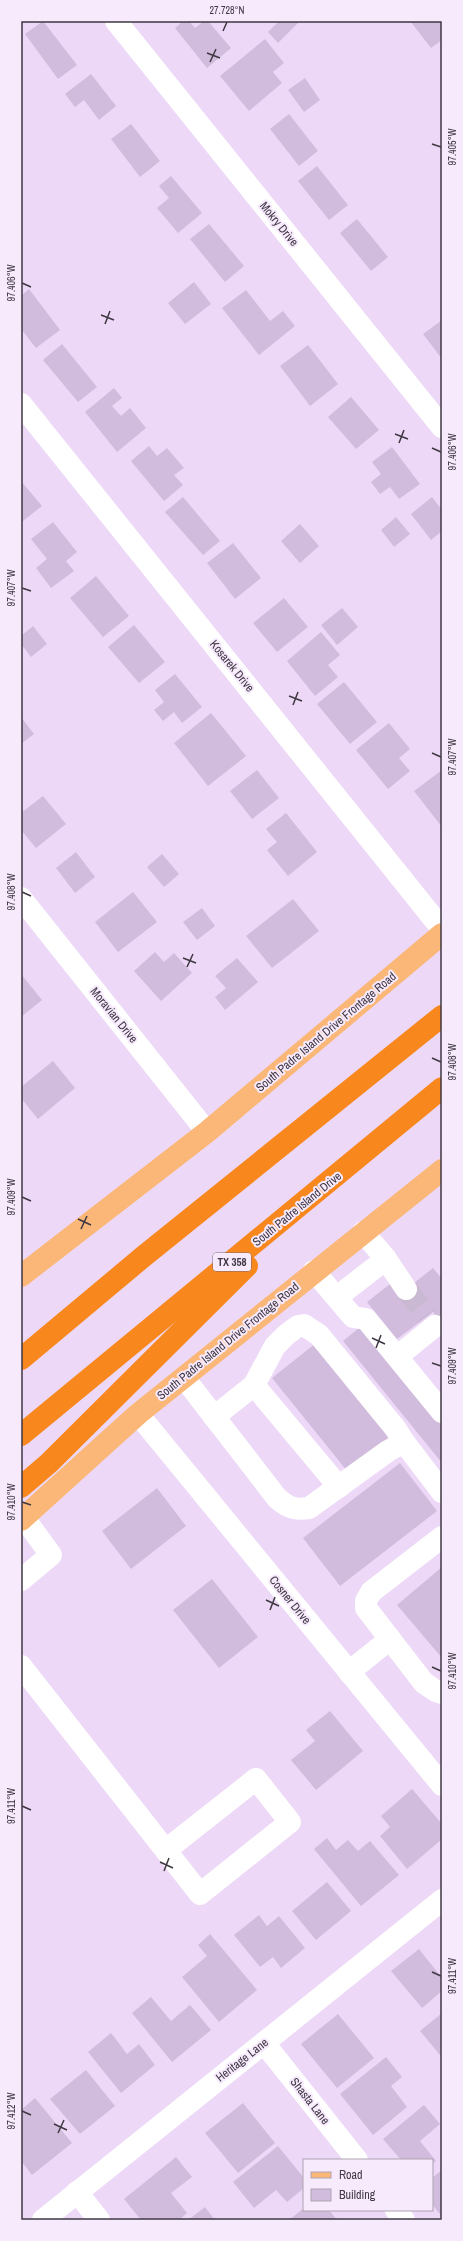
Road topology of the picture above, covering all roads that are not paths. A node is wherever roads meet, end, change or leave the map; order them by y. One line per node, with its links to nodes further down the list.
1 (116, 21): 3 (street, Mokry Drive)
2 (21, 404): 5 (street, Kosarek Drive)
3 (442, 427)
4 (21, 898): 9 (street, Moravian Drive)
5 (442, 929)
6 (442, 934): 9 (main road, South Padre Island Drive Frontage Road)
7 (442, 1016): 13 (highway)
8 (442, 1088): 11 (highway, South Padre Island Drive / TX 358)
9 (208, 1132): 16 (main road, South Padre Island Drive Frontage Road)
10 (442, 1170): 12 (main road, South Padre Island Drive Frontage Road)
11 (343, 1171): 30 (highway, South Padre Island Drive / TX 358); 32 (highway)
12 (363, 1232): 14 (street); 15 (main road, South Padre Island Drive Frontage Road)
13 (144, 1256): 22 (highway); 24 (highway)
14 (386, 1259): 17 (street); 18 (street)
15 (314, 1271): 18 (street); 19 (main road, South Padre Island Drive Frontage Road)
16 (21, 1276)
17 (406, 1289)
18 (337, 1297): 23 (street)
19 (267, 1310): 21 (street); 25 (main road, South Padre Island Drive Frontage Road)
20 (435, 1326): 23 (street)
21 (286, 1335): 26 (street); 31 (street)
22 (21, 1342)
23 (398, 1356): 27 (street)
24 (21, 1359)
25 (185, 1378): 28 (main road, South Padre Island Drive Frontage Road); 29 (street)
26 (254, 1385): 29 (street); 33 (street)
27 (442, 1412)
28 (138, 1414): 35 (main road, South Padre Island Drive Frontage Road); 40 (street, Cosner Drive)
29 (214, 1417): 33 (street)
30 (21, 1435)
31 (404, 1442): 33 (street); 34 (street)
32 (21, 1487)
33 (339, 1487)
34 (442, 1492)
35 (22, 1519): 37 (street)
36 (442, 1536): 38 (street)
37 (21, 1580)
38 (390, 1639): 40 (street); 41 (street)
39 (21, 1666): 43 (street)
40 (349, 1672): 42 (street, Cosner Drive)
41 (442, 1693)
42 (442, 1785)
43 (166, 1850): 43 (street)
44 (442, 1900): 45 (street, Heritage Lane)
45 (264, 2043): 46 (street, Shasta Lane); 47 (street, Heritage Lane)
46 (356, 2159)
47 (77, 2192): 49 (street, Heritage Lane); 50 (street)
48 (397, 2211): 51 (street)
49 (43, 2220)
50 (99, 2220)
51 (404, 2220)

